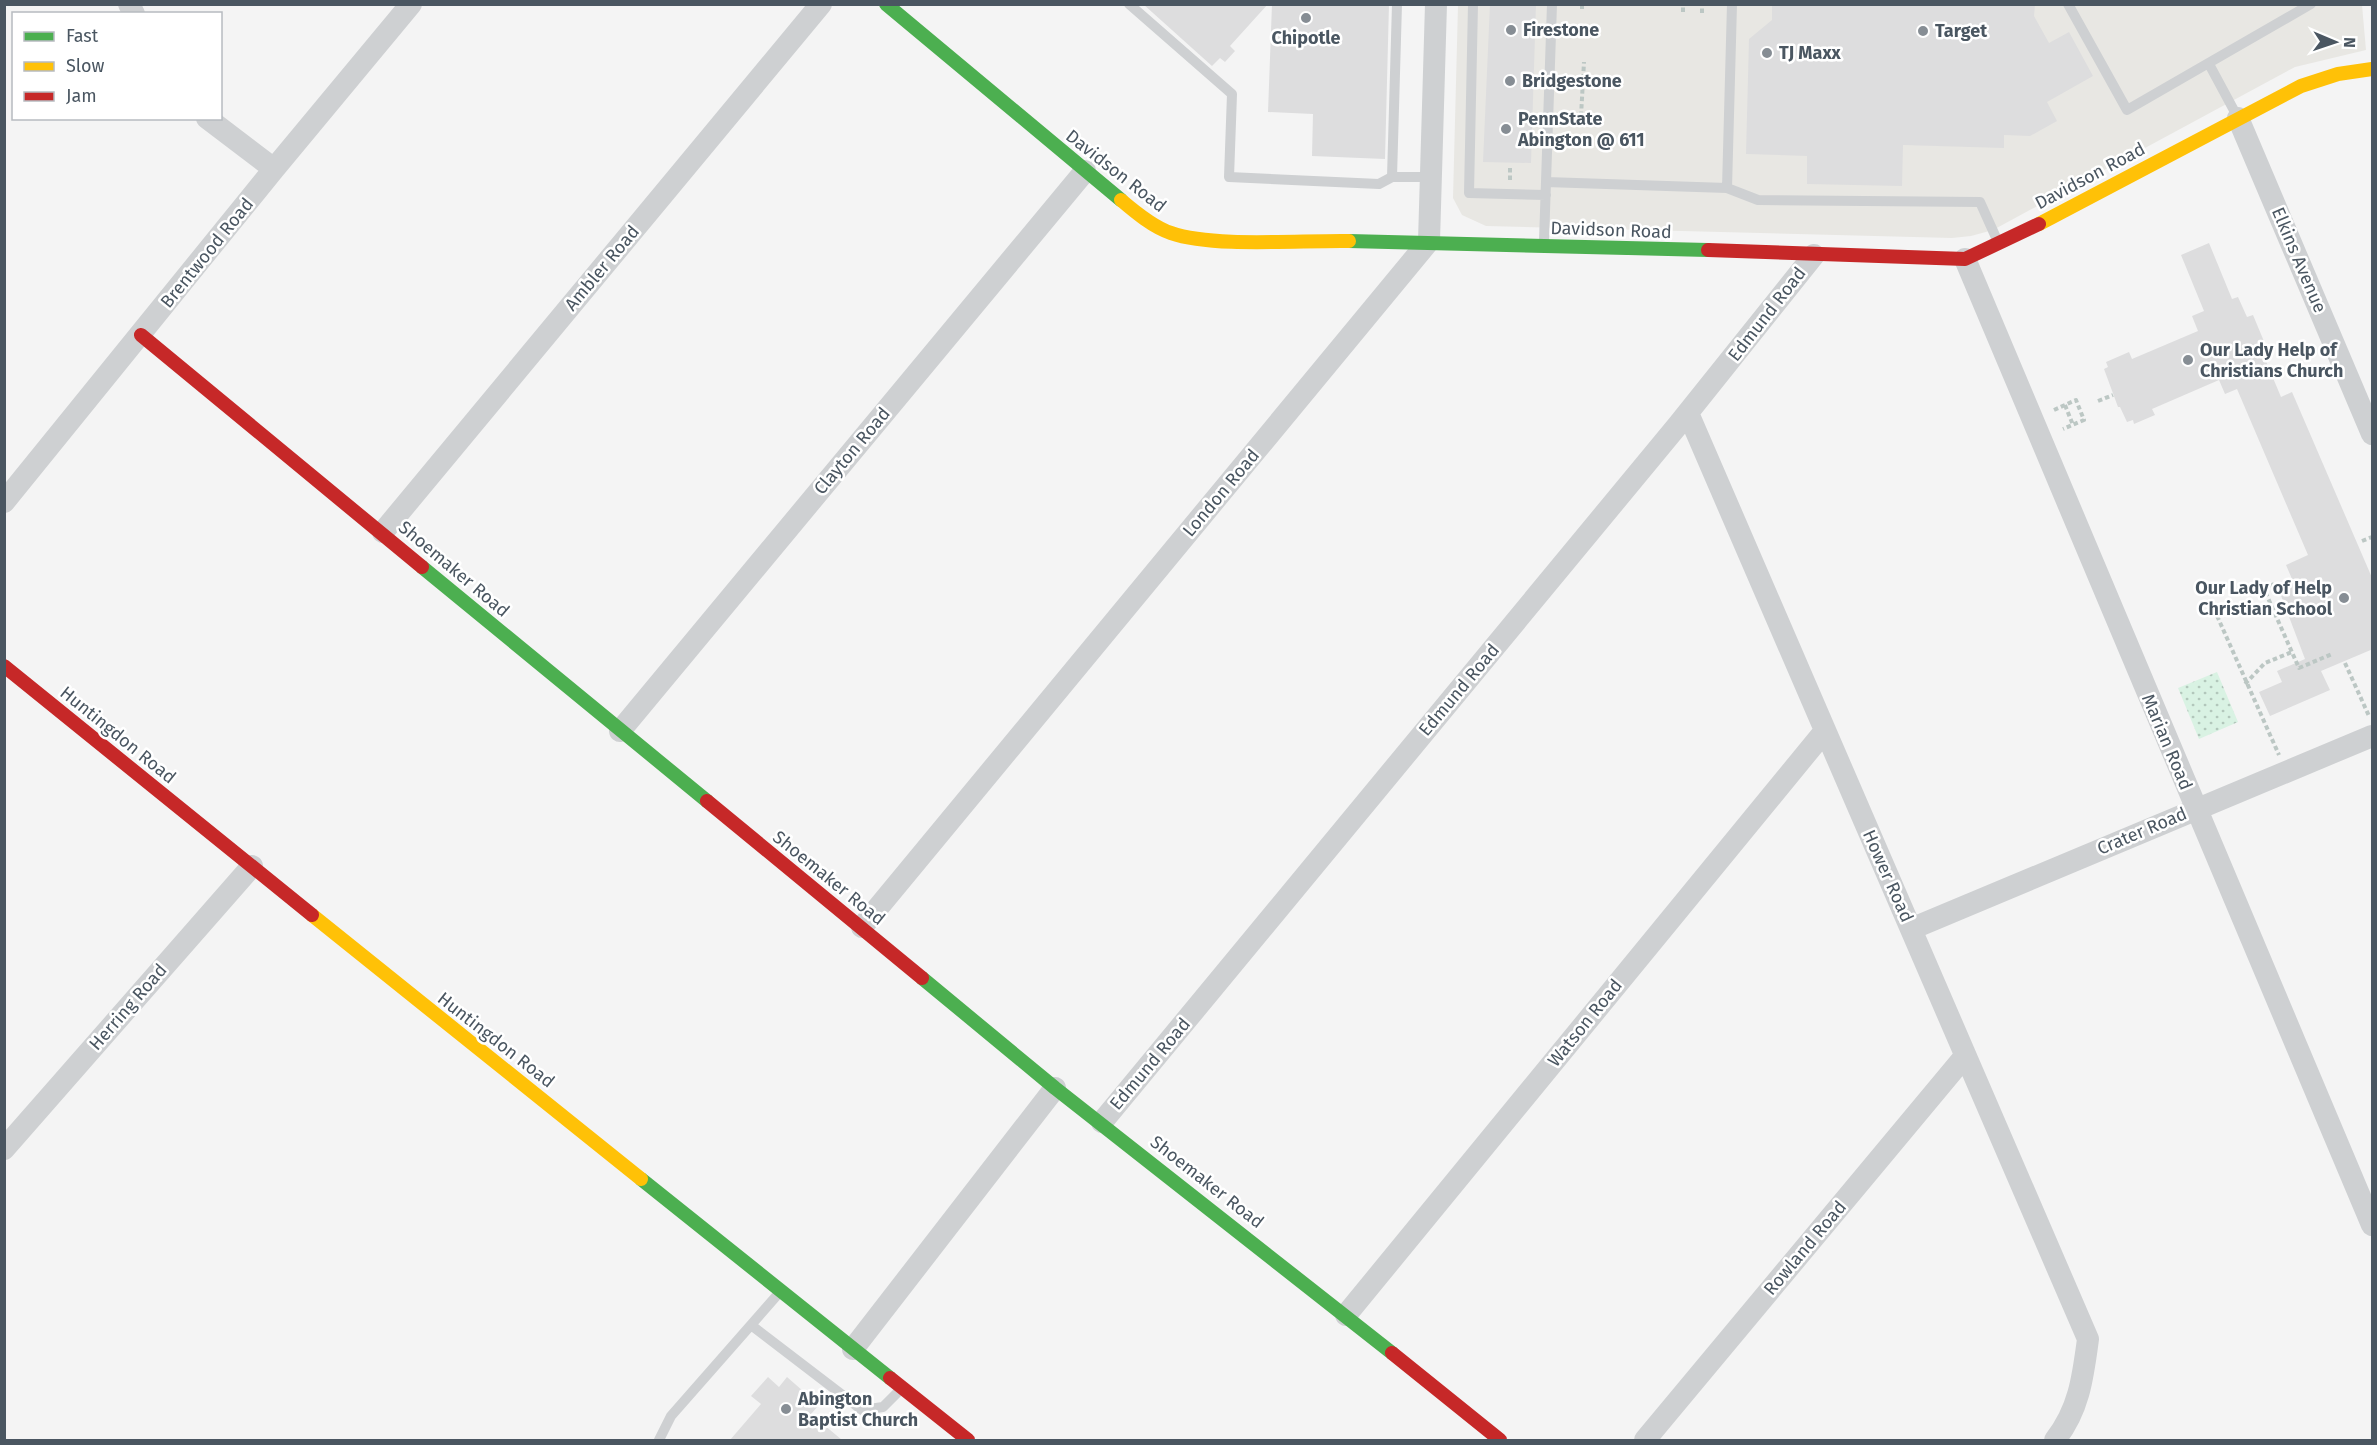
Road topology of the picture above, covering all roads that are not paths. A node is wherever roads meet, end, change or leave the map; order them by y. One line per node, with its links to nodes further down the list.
1 (411, 4): 16 (street, Brentwood Road)
2 (821, 4): 32 (street, Ambler Road)
3 (886, 4): 17 (street, Davidson Road)
4 (1129, 4): 18 (lane)
5 (1397, 4): 18 (lane)
6 (1436, 4): 19 (street)
7 (1473, 4): 22 (lane)
8 (1552, 4): 20 (lane)
9 (1732, 4): 21 (lane)
10 (2068, 4): 12 (lane)
11 (2311, 4): 12 (lane)
12 (2209, 64): 14 (lane)
13 (2373, 69): 14 (street, Davidson Road)
14 (2238, 118): 25 (street, Davidson Road); 30 (street, Elkins Avenue)
15 (210, 120): 16 (street)
16 (274, 169): 28 (street, Brentwood Road)
17 (1085, 171): 23 (street, Davidson Road); 35 (street, Clayton Road)
18 (1392, 177): 19 (lane)
19 (1431, 177): 23 (street)
20 (1546, 182): 21 (lane); 22 (lane)
21 (1727, 188): 25 (lane)
22 (1546, 195): 24 (lane)
23 (1429, 241): 24 (street, Davidson Road); 39 (street, London Road)
24 (1544, 245): 26 (street, Davidson Road)
25 (1999, 245): 27 (street, Davidson Road)
26 (1814, 255): 27 (street, Davidson Road); 29 (street, Edmund Road)
27 (1965, 259): 37 (street, Marian Road)
28 (141, 335): 31 (street, Brentwood Road); 32 (street, Shoemaker Road)
29 (1688, 413): 36 (street, Hower Road); 43 (street, Edmund Road)
30 (2373, 434)
31 (4, 502)
32 (383, 532): 35 (street, Shoemaker Road)
33 (4, 666): 38 (street, Huntingdon Road)
34 (2371, 726): 37 (street, Crater Road)
35 (620, 731): 39 (street, Shoemaker Road)
36 (1824, 732): 40 (street, Hower Road); 47 (street, Watson Road)
37 (2195, 809): 40 (street, Crater Road); 45 (street, Marian Road)
38 (252, 866): 44 (street, Herring Road); 46 (street, Huntingdon Road)
39 (862, 927): 42 (street, Shoemaker Road)
40 (1911, 929): 41 (street, Hower Road)
41 (1965, 1056): 54 (street, Rowland Road); 55 (street, Hower Road)
42 (1055, 1088): 43 (street, Shoemaker Road); 49 (street)
43 (1102, 1122): 47 (street, Shoemaker Road)
44 (4, 1149)
45 (2373, 1224)
46 (781, 1291): 48 (lane); 49 (street, Huntingdon Road)
47 (1346, 1315): 53 (street, Shoemaker Road)
48 (751, 1325): 50 (lane); 51 (lane)
49 (853, 1349): 50 (street, Huntingdon Road)
50 (902, 1388): 52 (street, Huntingdon Road)
51 (660, 1440)
52 (968, 1440)
53 (1500, 1440)
54 (1645, 1440)
55 (2055, 1440)

